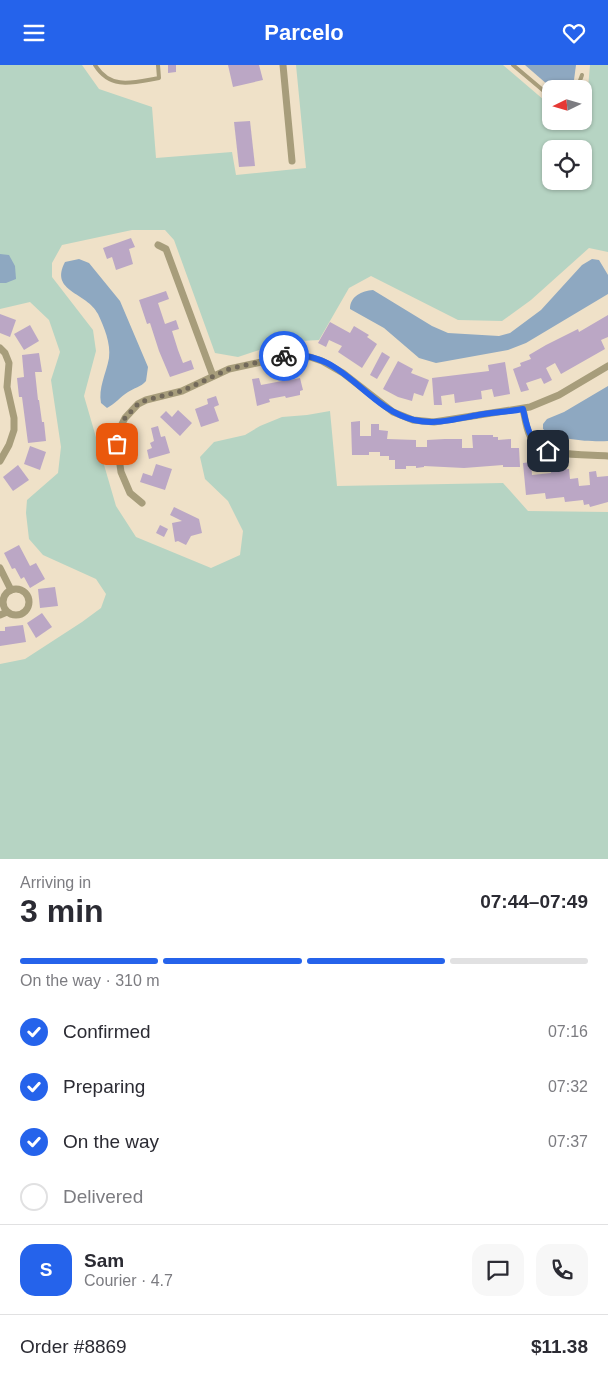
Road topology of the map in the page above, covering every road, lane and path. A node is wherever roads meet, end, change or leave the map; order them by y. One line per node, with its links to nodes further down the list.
1 (95, 65): 2 (lane)
2 (158, 65)
3 (282, 65): 8 (street)
4 (513, 65): 7 (lane)
5 (582, 75): 6 (lane)
6 (580, 80)
7 (542, 89)
8 (292, 161)
9 (158, 245): 12 (street)
10 (0, 348): 15 (street)
11 (608, 366): 13 (street)
12 (213, 376): 13 (street); 16 (street)
13 (523, 409): 14 (street)
14 (608, 456)
15 (0, 461)
16 (142, 503)
17 (0, 568): 18 (street)
18 (11, 590): 19 (street); 19 (street)
19 (3, 613)

